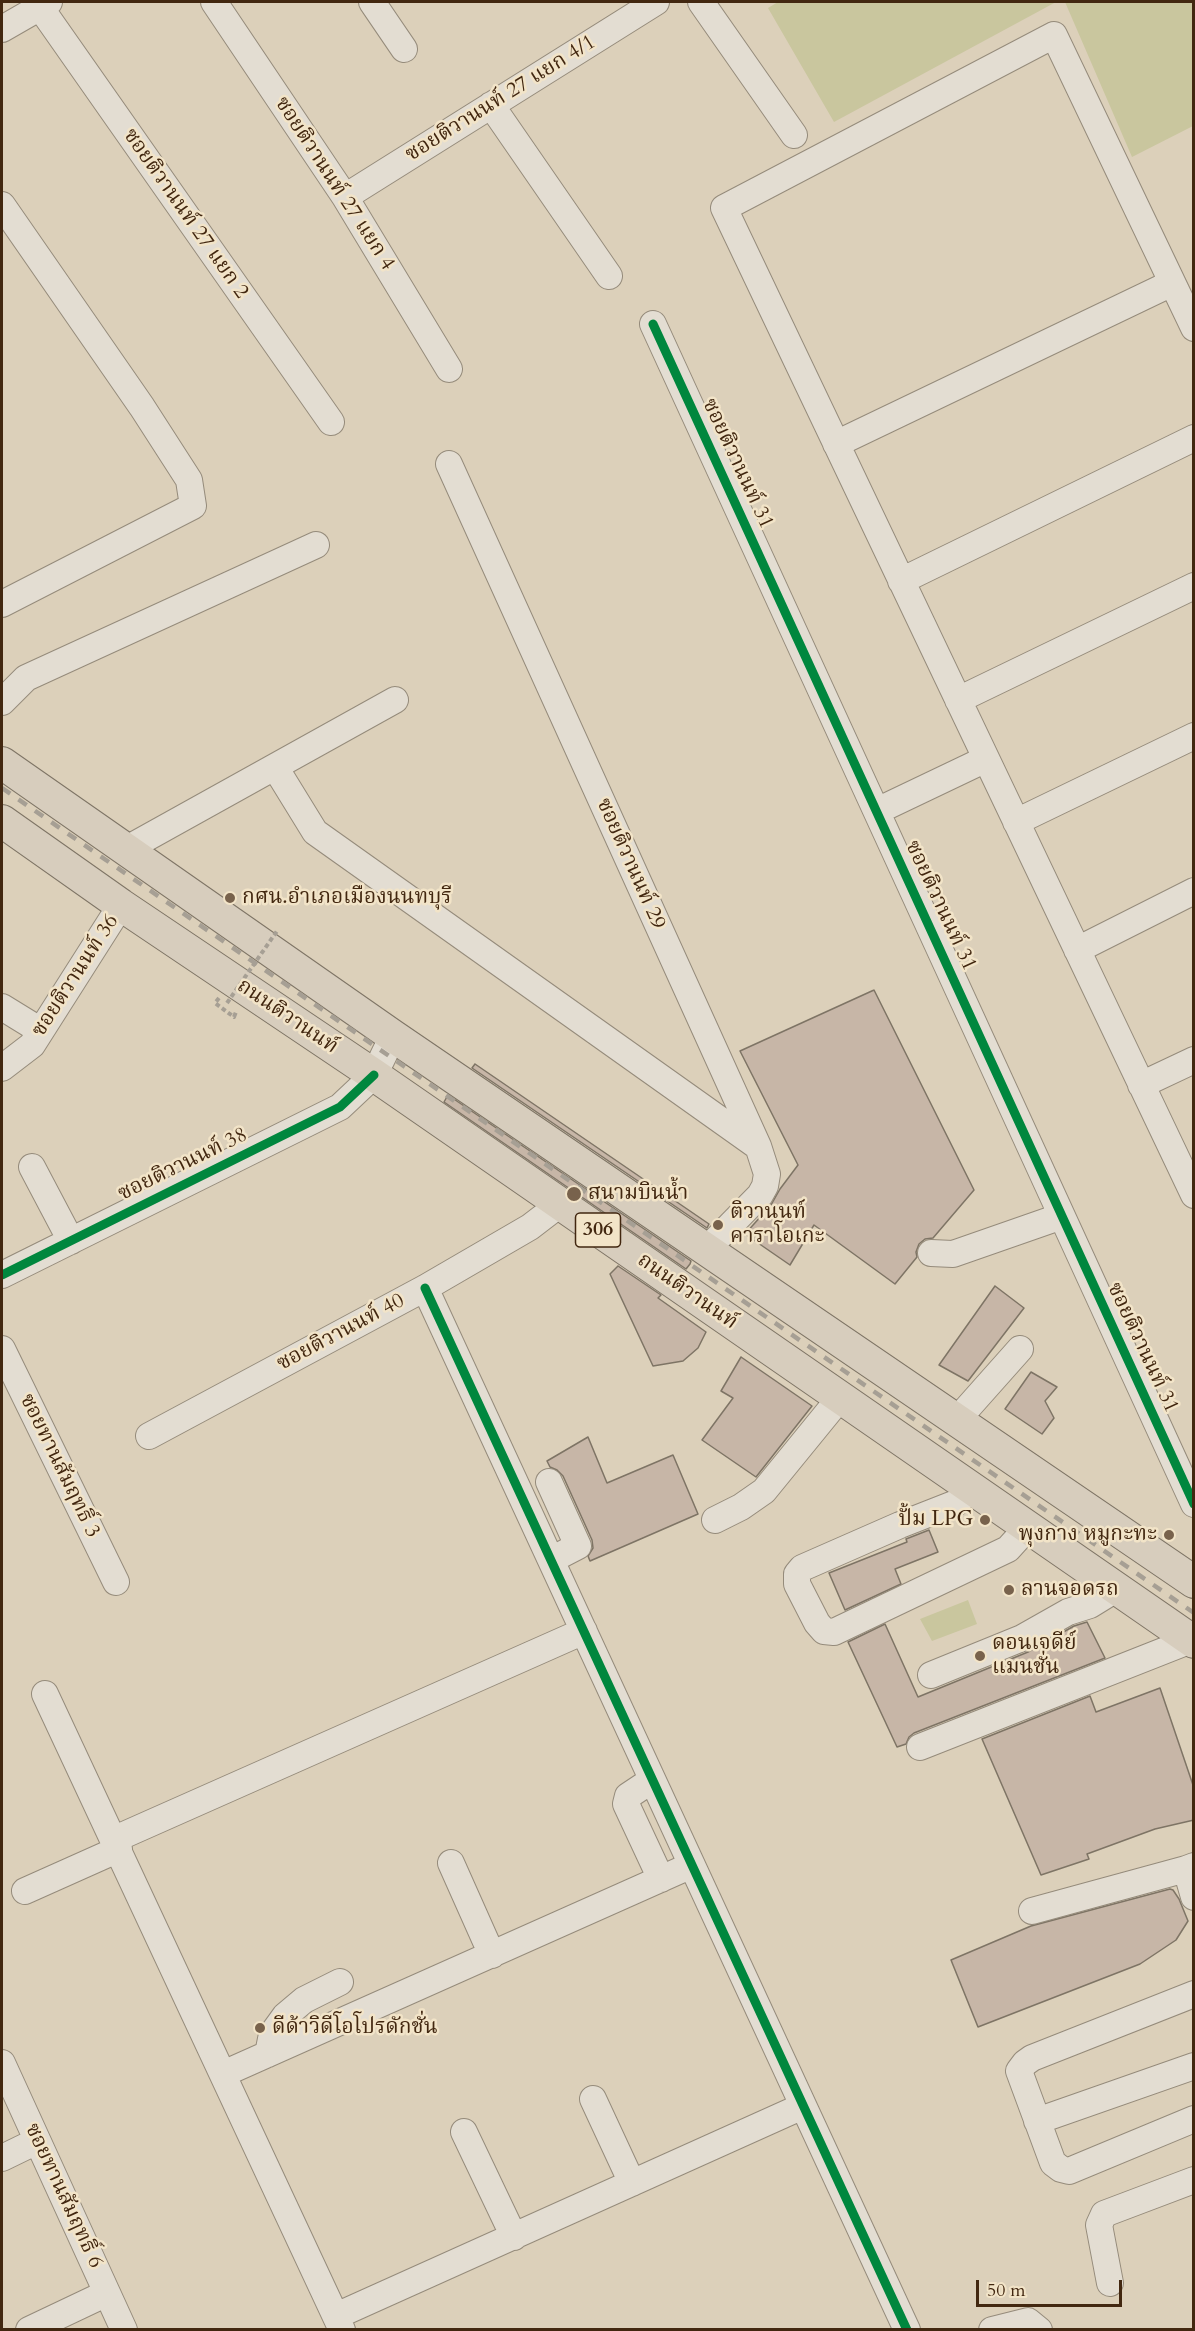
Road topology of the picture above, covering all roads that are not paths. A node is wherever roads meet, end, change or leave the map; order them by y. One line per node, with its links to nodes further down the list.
1 (214, 2): 10 (street, ซอยติวานนท์ 27 แยก 4)
2 (372, 2): 7 (street)
3 (656, 2): 8 (street, ซอยติวานนท์ 27 แยก 4/1)
4 (700, 2): 9 (street)
5 (44, 4): 6 (street); 17 (street, ซอยติวานนท์ 27 แยก 2)
6 (2, 29)
7 (404, 49)
8 (491, 105): 10 (street, ซอยติวานนท์ 27 แยก 4/1); 12 (street)
9 (794, 135)
10 (345, 197): 16 (street, ซอยติวานนท์ 27 แยก 4)
11 (2, 205): 24 (street)
12 (609, 276)
13 (1172, 283): 15 (street); 19 (street); 19 (street)
14 (653, 324): 32 (street, ซอยติวานนท์ 31)
15 (1194, 327)
16 (449, 369)
17 (331, 422)
18 (1194, 438): 22 (street)
19 (836, 444): 22 (street)
20 (449, 464): 46 (street, ซอยติวานนท์ 29)
21 (316, 545): 27 (street)
22 (901, 581): 26 (street)
23 (1194, 586): 26 (street)
24 (2, 604)
25 (395, 700): 31 (street)
26 (958, 700): 29 (street)
27 (2, 702)
28 (1194, 736): 34 (street)
29 (986, 759): 32 (street); 34 (street)
30 (2, 763): 35 (main road, ถนนติวานนท์ / 306)
31 (275, 767): 35 (street); 46 (street)
32 (877, 811): 50 (street, ซอยติวานนท์ 31)
33 (2, 821): 37 (main road, ถนนติวานนท์ / 306)
34 (1016, 822): 38 (street)
35 (125, 850): 41 (main road, ถนนติวานนท์ / 306)
36 (1194, 891): 38 (street)
37 (121, 906): 40 (street, ซอยติวานนท์ 36); 44 (main road, ถนนติวานนท์ / 306)
38 (1077, 950): 45 (street)
39 (2, 1007): 40 (street)
40 (41, 1031): 43 (street, ซอยติวานนท์ 36)
41 (393, 1036): 44 (street); 52 (main road, ถนนติวานนท์ / 306)
42 (1194, 1060): 45 (street)
43 (2, 1068)
44 (374, 1076): 49 (main road, ถนนติวานนท์ / 306); 51 (street, ซอยติวานนท์ 38)
45 (1141, 1085): 48 (street)
46 (758, 1146): 52 (street, ซอยติวานนท์ 29)
47 (32, 1167): 51 (street)
48 (1194, 1195)
49 (560, 1204): 55 (street, ซอยติวานนท์ 40); 58 (main road, ถนนติวานนท์ / 306)
50 (1062, 1215): 53 (street); 63 (street, ซอยติวานนท์ 31)
51 (71, 1241): 54 (street, ซอยติวานนท์ 38)
52 (706, 1250): 59 (main road, ถนนติวานนท์ / 306)
53 (931, 1253)
54 (2, 1275)
55 (425, 1288): 60 (street, ซอยติวานนท์ 40); 66 (street)
56 (2, 1349): 67 (street, ซอยทานสัมฤทธิ์ 3)
57 (1020, 1349): 59 (street)
58 (839, 1399): 62 (main road, ถนนติวานนท์ / 306); 64 (street)
59 (957, 1421): 68 (main road, ถนนติวานนท์ / 306)
60 (149, 1436)
61 (549, 1482): 66 (street)
62 (971, 1490): 65 (main road, ถนนติวานนท์ / 306); 65 (street)
63 (1194, 1504)
64 (716, 1520)
65 (1027, 1528): 69 (main road, ถนนติวานนท์ / 306)
66 (550, 1560): 70 (street)
67 (116, 1582)
68 (1194, 1582)
69 (1116, 1589): 71 (main road, ถนนติวานนท์ / 306); 72 (street)
70 (584, 1631): 75 (street); 76 (street)
71 (1192, 1641): 74 (street)
72 (931, 1675)
73 (45, 1694): 76 (street)
74 (920, 1747)
75 (652, 1780): 78 (street); 80 (street)
76 (117, 1844): 81 (street); 90 (street)
77 (451, 1863): 84 (street)
78 (692, 1865): 80 (street); 92 (street)
79 (1190, 1867): 82 (street); 83 (street)
80 (661, 1879): 84 (street)
81 (25, 1891)
82 (1194, 1897)
83 (1032, 1911)
84 (492, 1955): 87 (street)
85 (340, 1982): 87 (street)
86 (1194, 1994): 94 (street)
87 (268, 2054): 90 (street)
88 (2, 2063): 96 (street, ซอยทานสัมฤทธิ์ 6)
89 (1194, 2066): 94 (street)
90 (223, 2074): 103 (street)
91 (593, 2099): 99 (street)
92 (803, 2106): 99 (street); 106 (street)
93 (1194, 2119): 94 (street)
94 (1037, 2121)
95 (465, 2132): 100 (street)
96 (37, 2141): 97 (street); 102 (street, ซอยทานสัมฤทธิ์ 6)
97 (2, 2158)
98 (1194, 2180): 101 (street)
99 (632, 2183): 100 (street)
100 (514, 2236): 103 (street)
101 (1110, 2283)
102 (107, 2293): 104 (street); 105 (street, ซอยทานสัมฤทธิ์ 6)
103 (339, 2323)
104 (29, 2330)
105 (124, 2330)
106 (907, 2330)
107 (992, 2330): 108 (street)
108 (1039, 2330)

